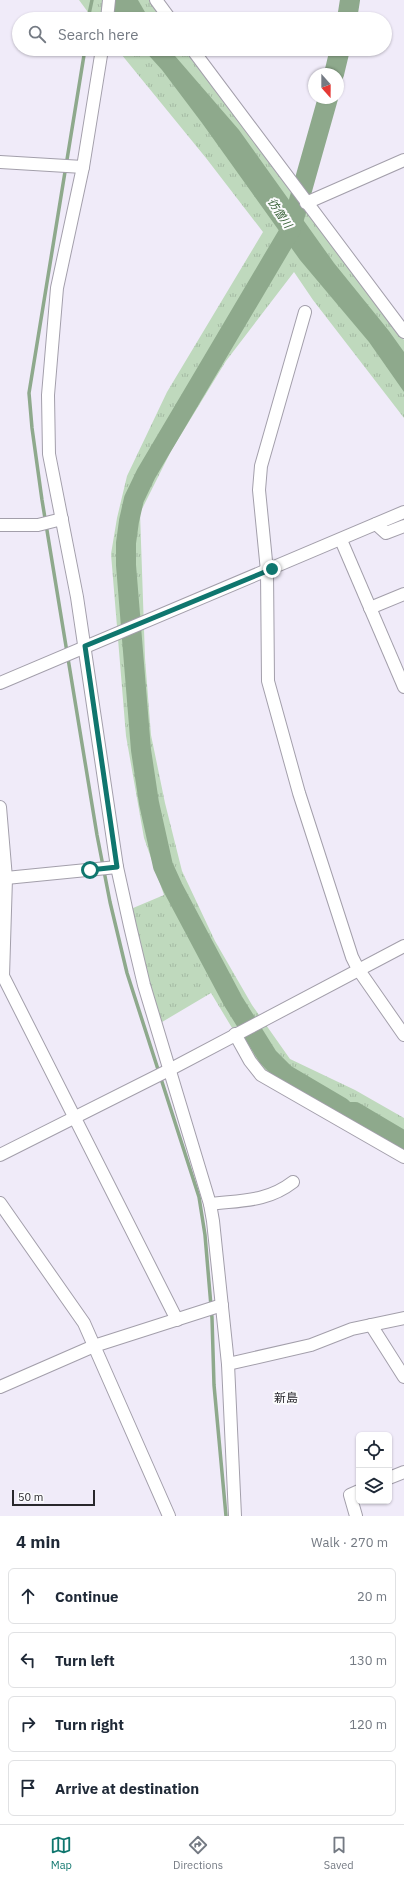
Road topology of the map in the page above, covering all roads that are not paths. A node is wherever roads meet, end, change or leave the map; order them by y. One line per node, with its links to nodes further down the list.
1 (109, 0): 3 (street)
2 (156, 0): 4 (street)
3 (108, 12)
4 (165, 12)
5 (101, 56): 9 (street)
6 (197, 56): 10 (street)
7 (404, 160): 10 (street)
8 (0, 162): 9 (street)
9 (83, 167): 14 (street)
10 (306, 203): 12 (street)
11 (305, 312): 19 (street)
12 (404, 332)
13 (404, 512): 15 (street)
14 (62, 519): 16 (street); 22 (street)
15 (376, 524): 17 (street); 18 (street)
16 (0, 525)
17 (404, 526)
18 (341, 540): 19 (street); 21 (street)
19 (267, 571): 22 (street); 29 (street)
20 (404, 594): 21 (street)
21 (370, 608): 24 (street)
22 (85, 646): 23 (street); 26 (street)
23 (0, 683)
24 (404, 687)
25 (0, 806): 27 (street)
26 (117, 867): 27 (street); 32 (street)
27 (3, 879): 33 (street)
28 (404, 946): 29 (street)
29 (358, 969): 30 (street); 31 (street)
30 (235, 1034): 32 (street); 35 (street)
31 (404, 1035)
32 (169, 1070): 33 (street); 38 (street)
33 (75, 1116): 34 (street); 41 (street)
34 (0, 1155)
35 (404, 1157)
36 (293, 1182): 38 (street)
37 (0, 1203): 43 (street)
38 (210, 1204): 39 (street)
39 (222, 1305): 41 (street); 44 (street)
40 (404, 1318): 42 (street)
41 (177, 1320): 43 (street)
42 (372, 1325): 44 (street); 45 (street)
43 (94, 1346): 46 (street); 50 (street)
44 (228, 1364): 51 (street)
45 (404, 1377)
46 (0, 1387)
47 (404, 1472): 48 (street)
48 (392, 1477)
49 (356, 1492): 52 (street)
50 (169, 1516)
51 (235, 1516)
52 (355, 1516)

